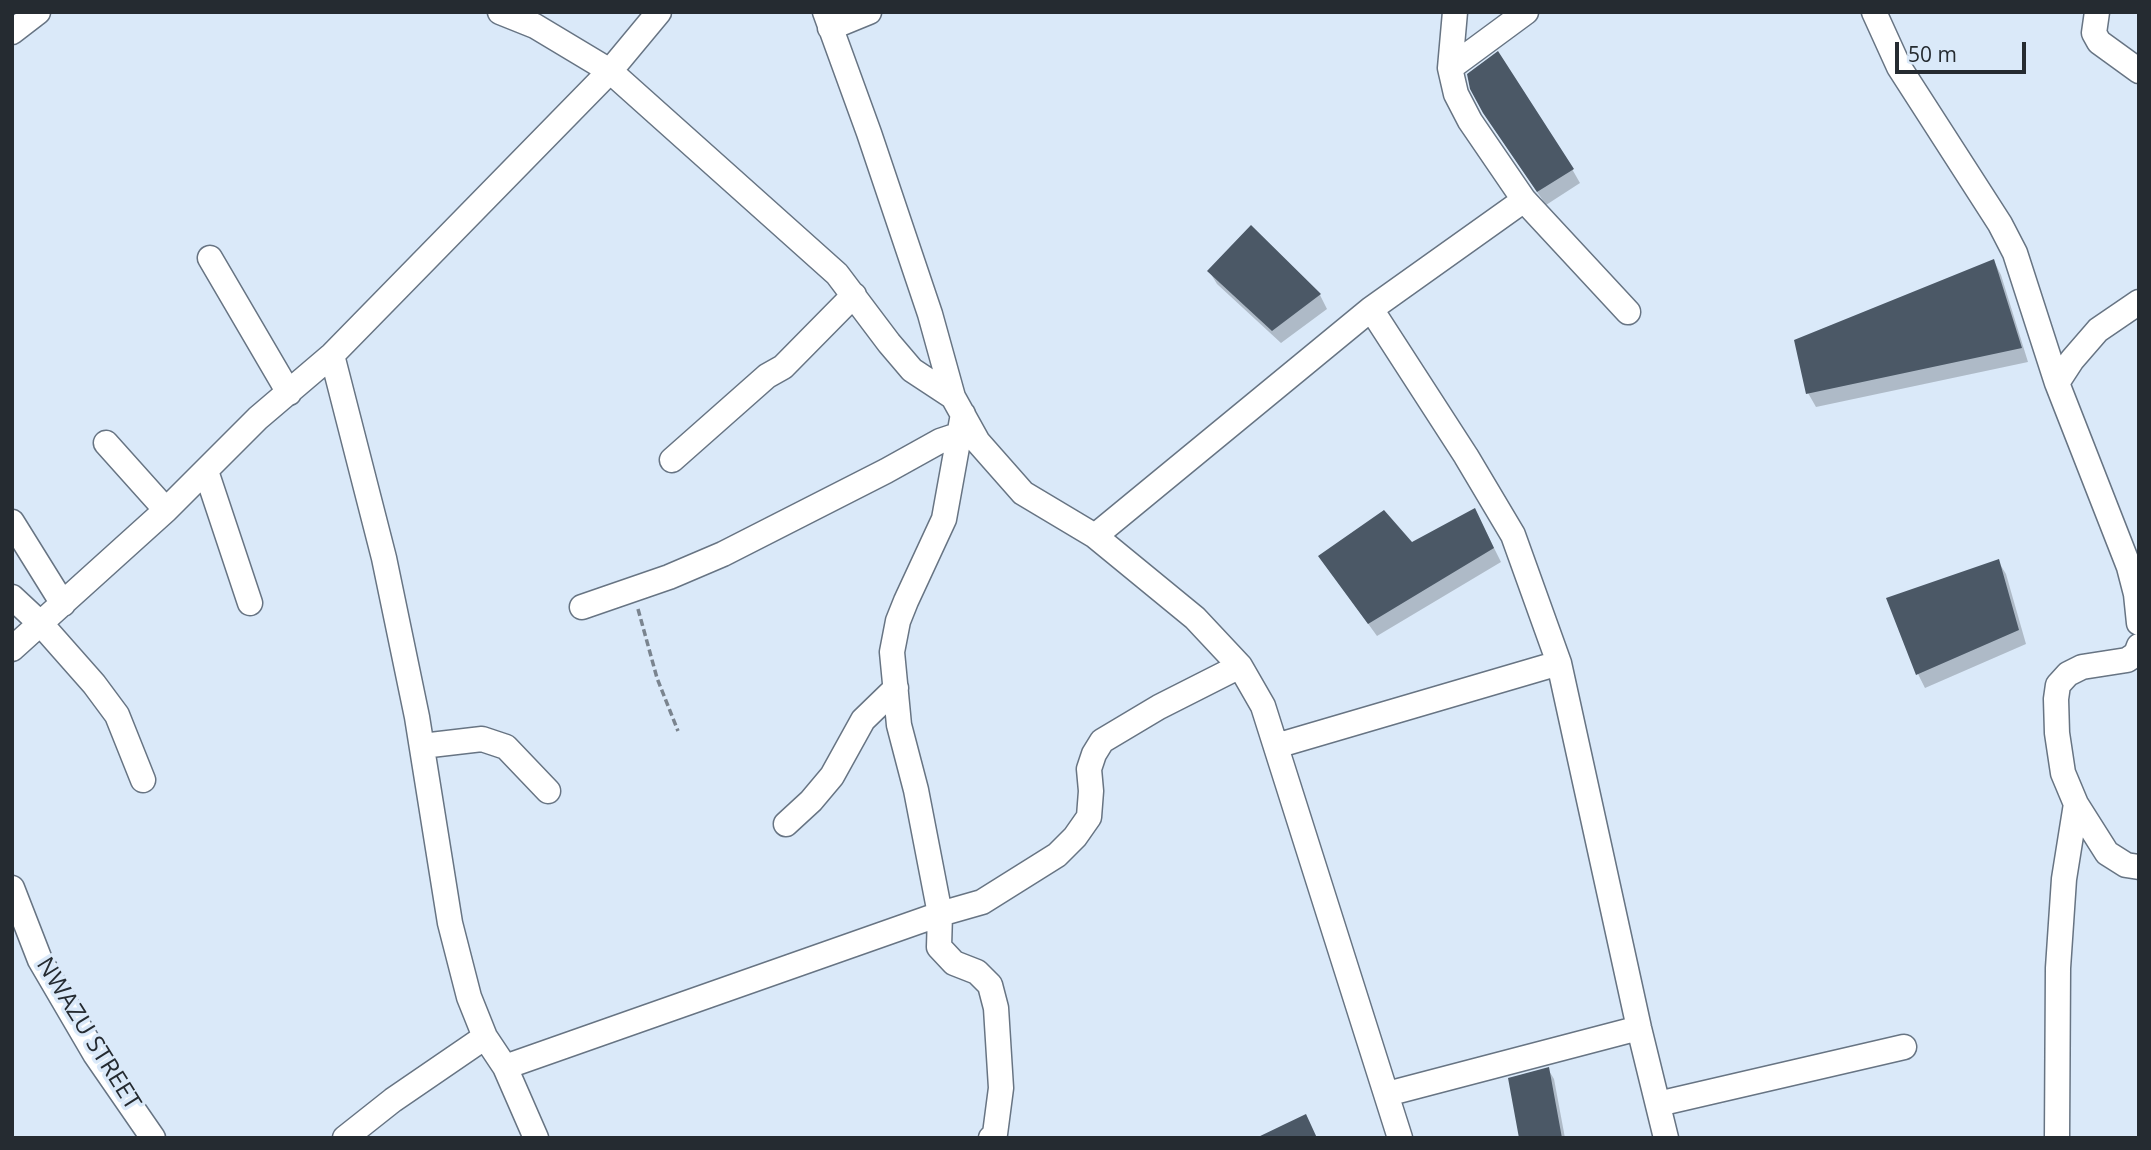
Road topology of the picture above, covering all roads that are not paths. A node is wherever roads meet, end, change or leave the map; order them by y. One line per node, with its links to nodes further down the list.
1 (38, 12): 10 (street)
2 (500, 12): 12 (street)
3 (869, 12): 9 (street)
4 (1455, 12): 11 (street)
5 (1525, 12): 11 (street)
6 (1874, 12): 21 (street)
7 (2097, 12): 13 (street)
8 (652, 15): 12 (street)
9 (827, 20): 23 (street)
10 (12, 32)
11 (1450, 68): 14 (street)
12 (610, 71): 16 (street); 20 (street)
13 (2139, 71)
14 (1524, 200): 18 (street); 19 (street)
15 (210, 258): 22 (street)
16 (854, 295): 23 (street); 25 (street)
17 (2139, 302): 21 (street)
18 (1371, 309): 29 (street); 38 (street)
19 (1628, 312)
20 (332, 355): 22 (street); 41 (street)
21 (2057, 383): 34 (street)
22 (289, 393): 26 (street)
23 (958, 415): 29 (street); 33 (street); 40 (street)
24 (106, 443): 27 (street)
25 (672, 460)
26 (206, 471): 27 (street); 31 (street)
27 (166, 510): 32 (street)
28 (12, 522): 32 (street)
29 (1095, 536): 39 (street)
30 (12, 597): 35 (street)
31 (250, 603)
32 (63, 604): 35 (street)
33 (582, 607)
34 (2139, 623)
35 (41, 624): 37 (street); 43 (street)
36 (2139, 646): 45 (street)
37 (12, 649)
38 (1559, 663): 42 (street); 50 (street)
39 (1240, 666): 42 (street); 49 (street)
40 (895, 688): 46 (street); 49 (street)
41 (422, 746): 44 (street); 51 (street)
42 (1276, 746): 54 (street)
43 (143, 780)
44 (548, 791)
45 (2076, 804): 47 (street); 62 (street)
46 (786, 824)
47 (2139, 867)
48 (12, 888): 56 (street, NWAZU STREET)
49 (940, 914): 53 (street); 59 (street)
50 (1639, 1028): 54 (street); 55 (street)
51 (485, 1037): 53 (street); 57 (street)
52 (1904, 1047): 55 (street)
53 (505, 1067): 58 (street)
54 (1387, 1094): 60 (street)
55 (1657, 1104): 61 (street)
56 (153, 1138)
57 (345, 1138)
58 (536, 1138)
59 (991, 1138)
60 (1400, 1138)
61 (1666, 1138)
62 (2057, 1138)

